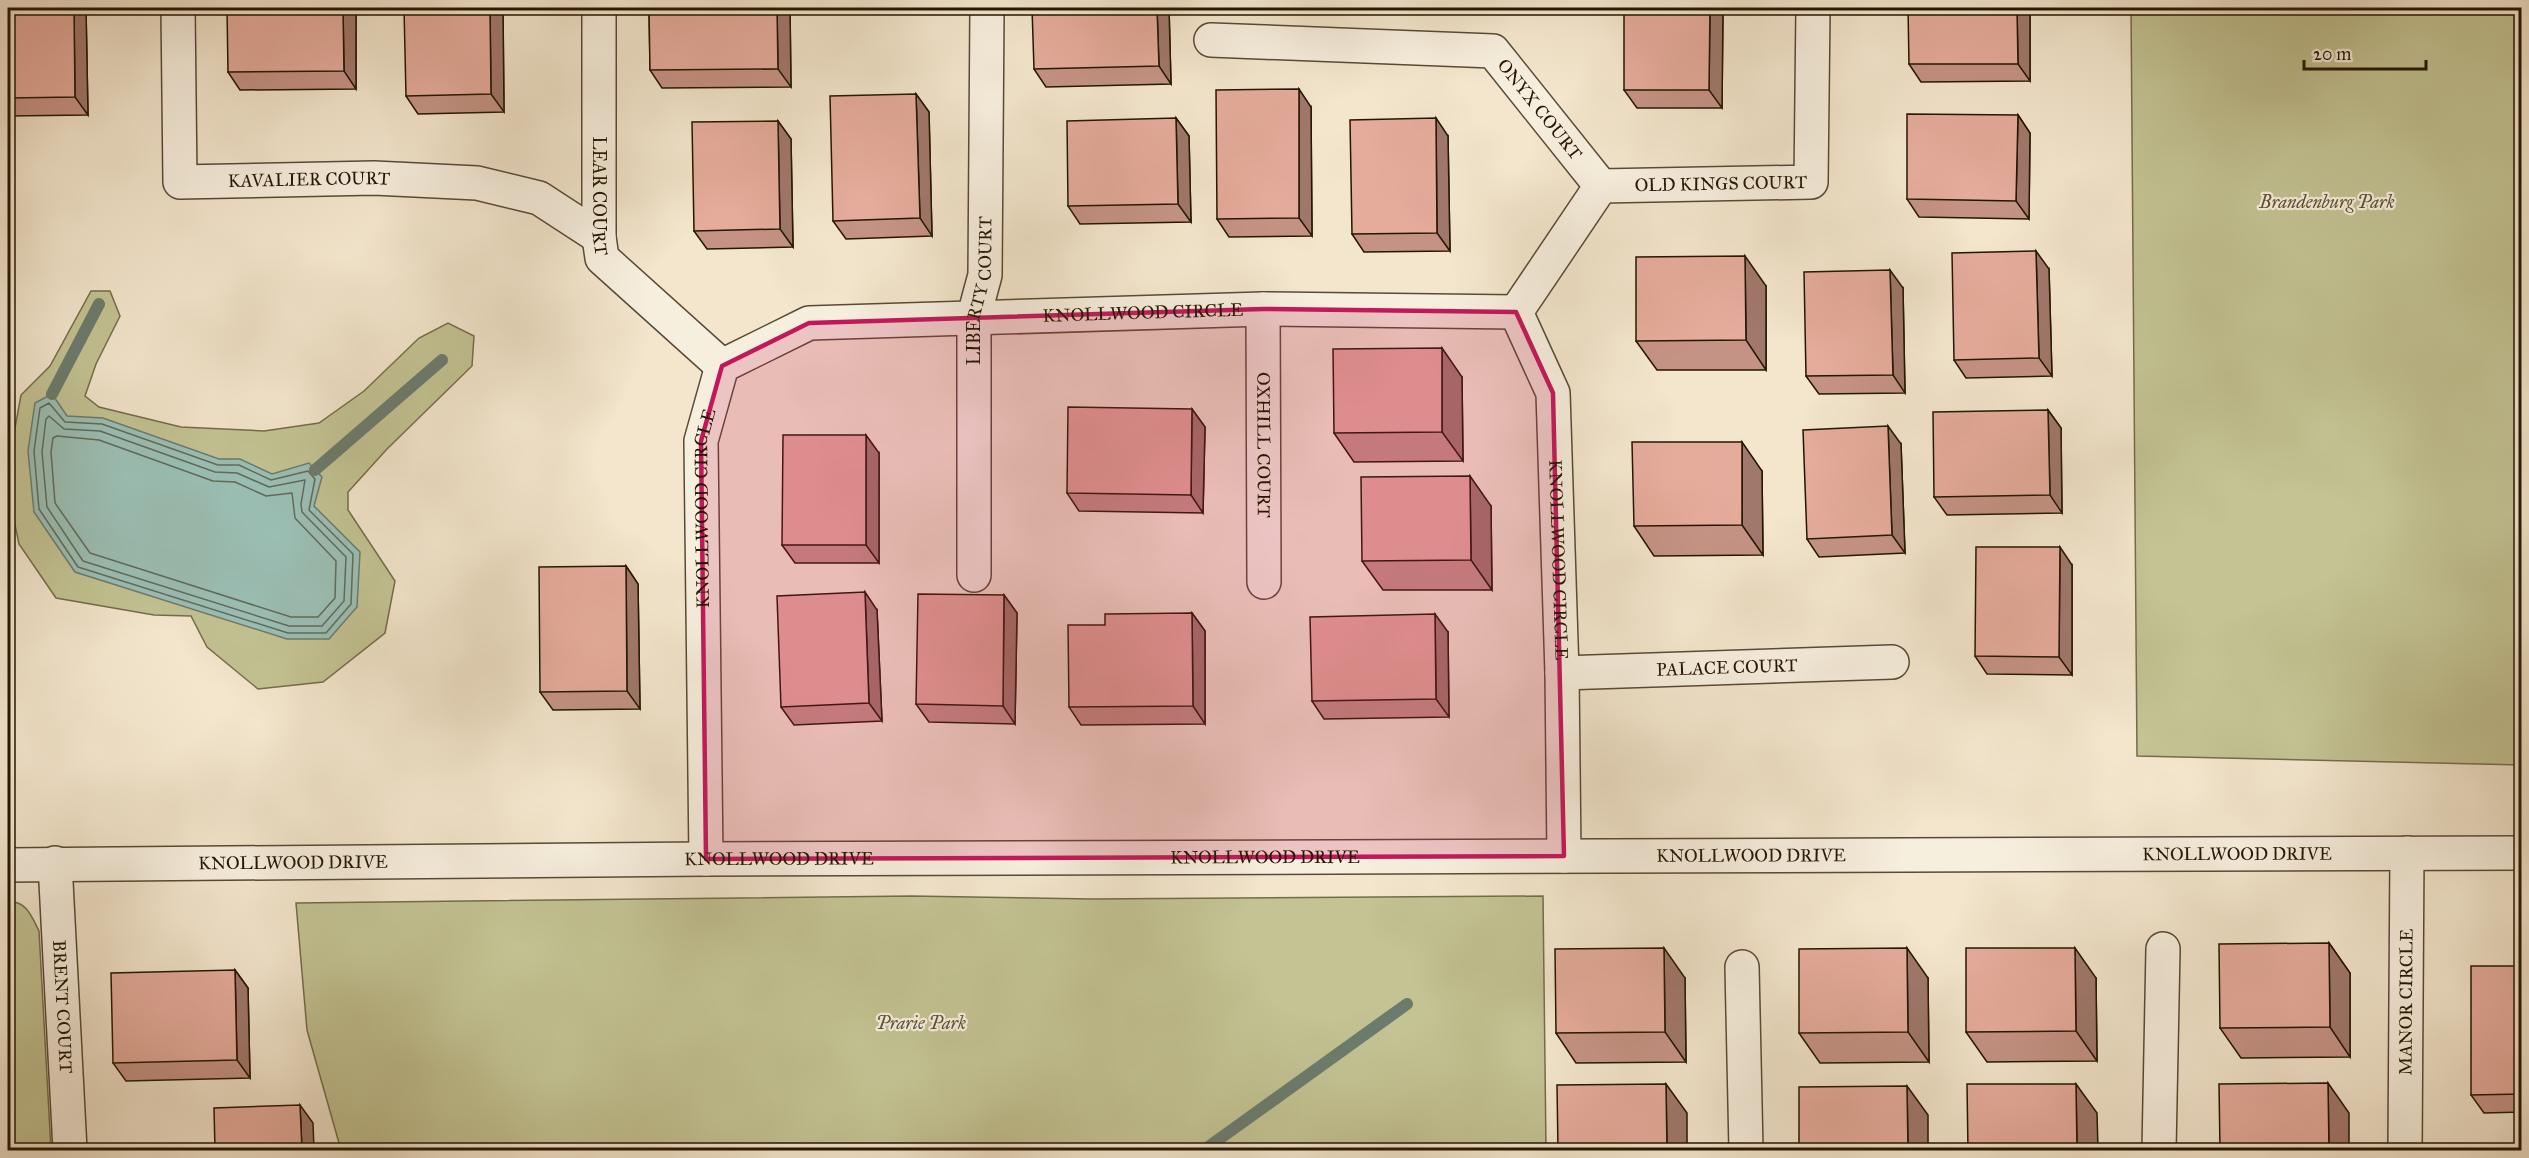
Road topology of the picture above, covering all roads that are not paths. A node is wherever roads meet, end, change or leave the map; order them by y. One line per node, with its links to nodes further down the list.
1 (178, 8): 7 (street, KAVALIER COURT)
2 (599, 8): 7 (street, LEAR COURT)
3 (987, 8): 10 (street, LIBERTY COURT)
4 (1813, 8): 6 (street, OLD KINGS COURT)
5 (1211, 40): 6 (street, ONYX COURT)
6 (1601, 186): 9 (street)
7 (599, 237): 11 (street, LEAR COURT)
8 (1263, 309): 9 (street, KNOLLWOOD CIRCLE); 10 (street, KNOLLWOOD CIRCLE); 13 (street, OXHILL COURT)
9 (1516, 312): 15 (street, KNOLLWOOD CIRCLE)
10 (974, 316): 11 (street, KNOLLWOOD CIRCLE); 12 (street, LIBERTY COURT)
11 (722, 366): 19 (street, KNOLLWOOD CIRCLE)
12 (974, 575)
13 (1264, 582)
14 (1892, 662): 15 (street, PALACE COURT)
15 (1562, 673): 18 (street, KNOLLWOOD CIRCLE)
16 (2522, 853): 17 (street, KNOLLWOOD DRIVE)
17 (2407, 854): 18 (street, KNOLLWOOD DRIVE); 27 (street, MANOR CIRCLE)
18 (1564, 856): 19 (street, KNOLLWOOD DRIVE)
19 (706, 859): 20 (street, KNOLLWOOD DRIVE)
20 (55, 863): 21 (street, KNOLLWOOD DRIVE); 24 (street, BRENT COURT)
21 (8, 865)
22 (2163, 949): 26 (street)
23 (1742, 967): 25 (street)
24 (70, 1150)
25 (1746, 1150)
26 (2159, 1150)
27 (2405, 1150)

